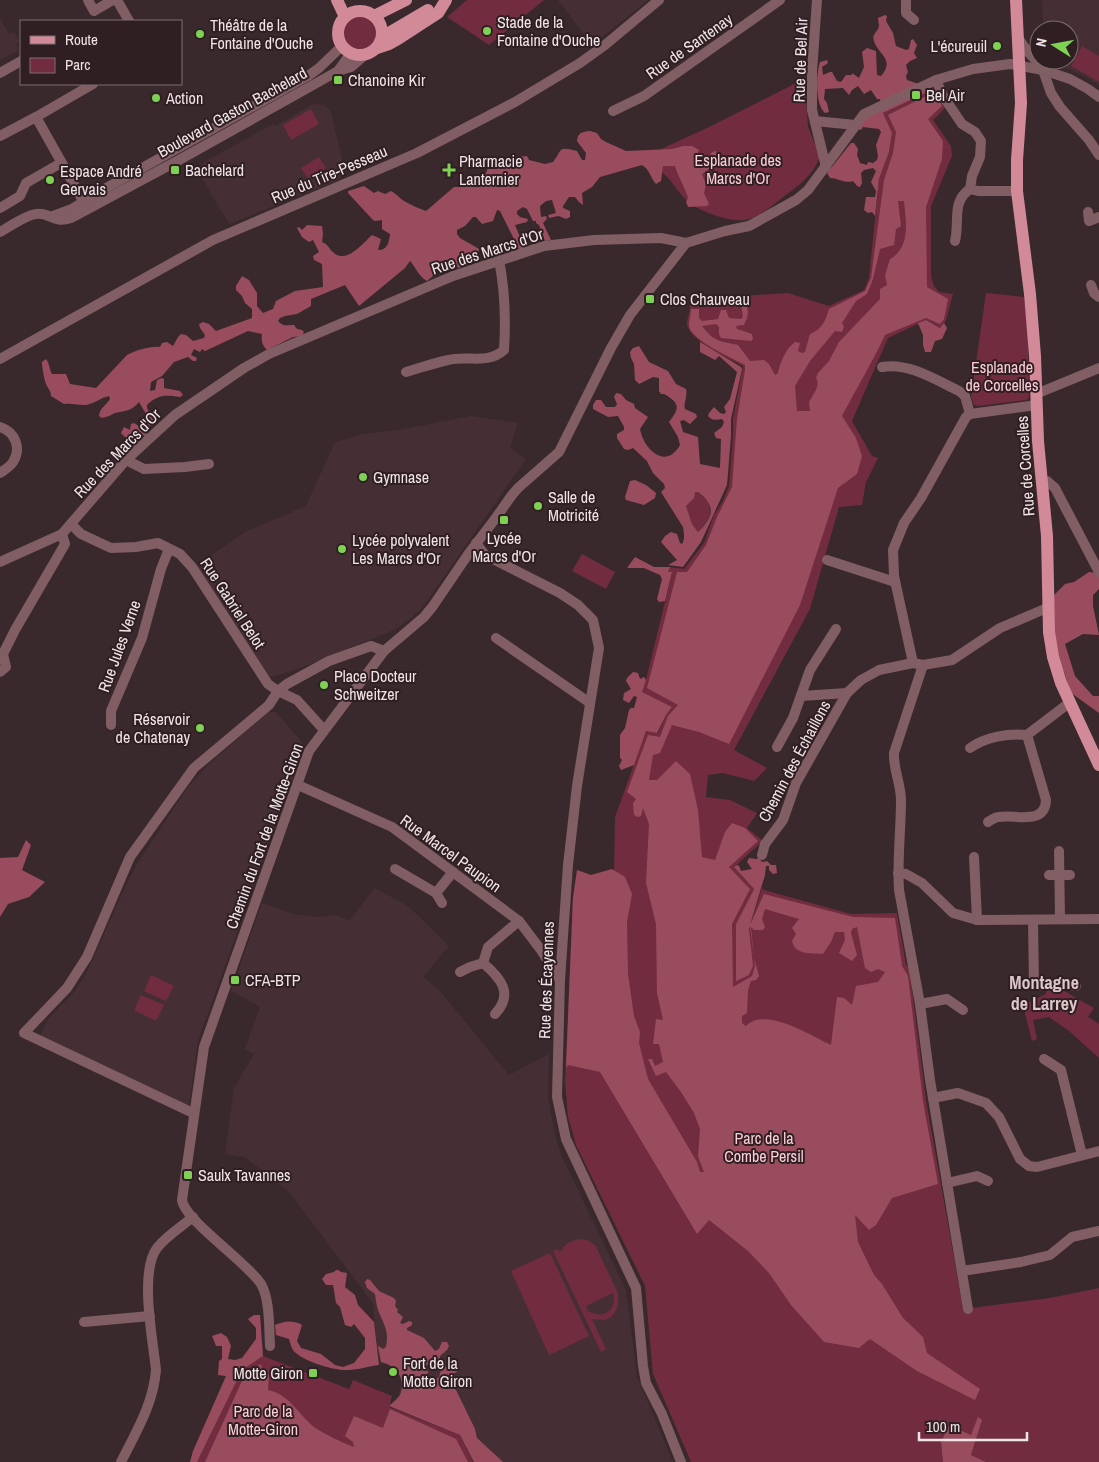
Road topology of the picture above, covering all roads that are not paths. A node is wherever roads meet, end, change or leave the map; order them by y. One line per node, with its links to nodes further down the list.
1 (88, 0): 2 (street)
2 (115, 0): 15 (street)
3 (337, 0): 14 (main road)
4 (346, 0): 12 (main road)
5 (406, 0): 13 (main road)
6 (446, 0): 18 (main road)
7 (659, 0): 49 (street, Rue du Tire-Pesseau)
8 (780, 0): 31 (street, Rue de Santenay)
9 (817, 0): 33 (street, Rue de Bel Air)
10 (906, 0): 16 (street)
11 (1016, 0): 17 (main road, Rue de Corcelles)
12 (357, 11): 13 (main road); 14 (main road)
13 (374, 16): 18 (main road)
14 (345, 17): 19 (main road)
15 (128, 20)
16 (914, 20)
17 (1018, 38): 20 (street); 23 (main road, Rue de Corcelles)
18 (378, 45): 21 (main road)
19 (346, 49): 21 (main road); 26 (street, Boulevard Gaston Bachelard); 41 (street, Boulevard Gaston Bachelard)
20 (1029, 53)
21 (365, 55): 26 (street, Boulevard Gaston Bachelard)
22 (20, 62): 27 (street)
23 (1017, 66): 24 (street, Rue des Marcs d'Or); 28 (street, Rue des Marcs d'Or); 40 (main road, Rue de Corcelles)
24 (1029, 68)
25 (1044, 70): 30 (street, Rue des Marcs d'Or); 36 (street)
26 (338, 71): 41 (street, Boulevard Gaston Bachelard)
27 (0, 73)
28 (936, 80): 34 (street, Rue des Marcs d'Or); 39 (street)
29 (86, 85): 32 (street)
30 (1099, 97)
31 (613, 112)
32 (36, 117): 35 (street); 37 (street)
33 (815, 122): 34 (street, Rue de Bel Air); 38 (street, Rue de Bel Air)
34 (855, 124): 38 (street, Rue des Marcs d'Or)
35 (0, 136)
36 (1099, 155)
37 (61, 163): 41 (street); 42 (street)
38 (826, 167): 45 (street, Rue des Marcs d'Or)
39 (970, 189): 40 (street); 44 (street)
40 (1017, 191): 53 (main road, Rue de Corcelles)
41 (86, 205): 43 (street, Boulevard Gaston Bachelard)
42 (0, 208)
43 (0, 232)
44 (955, 240)
45 (686, 243): 46 (street, Rue des Marcs d'Or); 62 (street, Chemin du Fort de la Motte-Giron)
46 (500, 260): 52 (street); 56 (street, Rue des Marcs d'Or)
47 (1091, 285): 48 (street)
48 (1099, 297)
49 (0, 359)
50 (882, 367): 54 (street)
51 (1099, 368): 53 (street)
52 (406, 372)
53 (1036, 399): 54 (street); 59 (main road, Rue de Corcelles)
54 (970, 414): 67 (street)
55 (0, 427): 58 (street)
56 (126, 460): 57 (street); 60 (street, Rue des Marcs d'Or)
57 (209, 464)
58 (0, 472)
59 (1041, 481): 66 (street); 68 (main road, Rue de Corcelles)
60 (71, 524): 61 (street, Rue des Marcs d'Or); 63 (street, Rue Gabriel Belot)
61 (62, 534): 65 (street, Rue des Marcs d'Or); 73 (street)
62 (476, 543): 71 (street, Chemin du Fort de la Motte-Giron); 78 (street, Rue des Écayennes)
63 (169, 549): 74 (street, Rue Gabriel Belot); 79 (street, Rue Jules Verne)
64 (827, 560): 67 (street)
65 (0, 562)
66 (1099, 572)
67 (894, 582): 72 (street)
68 (1048, 608): 72 (street, Chemin des Échaillons); 77 (main road, Rue de Corcelles)
69 (836, 629): 76 (street)
70 (496, 638): 78 (street)
71 (384, 651): 74 (street); 80 (street, Chemin du Fort de la Motte-Giron)
72 (918, 664): 75 (street, Chemin des Échaillons); 92 (street)
73 (0, 672)
74 (278, 692): 80 (street, Rue Gabriel Belot); 111 (street)
75 (848, 693): 76 (street); 88 (street, Chemin des Échaillons)
76 (801, 696): 82 (street)
77 (1069, 702): 81 (street); 84 (main road, Rue de Corcelles)
78 (590, 704): 104 (street, Rue des Écayennes)
79 (111, 725)
80 (324, 730): 85 (street, Chemin du Fort de la Motte-Giron)
81 (1027, 735): 83 (street); 86 (street)
82 (777, 747)
83 (970, 748)
84 (1099, 765)
85 (298, 785): 91 (street, Rue Marcel Paupion); 111 (street, Chemin du Fort de la Motte-Giron)
86 (988, 822)
87 (1059, 851): 94 (street)
88 (762, 855)
89 (974, 857): 99 (street)
90 (395, 869): 95 (street)
91 (453, 872): 95 (street); 101 (street, Rue Marcel Paupion)
92 (898, 873): 99 (street); 106 (street)
93 (1048, 875): 94 (street)
94 (1065, 875): 97 (street)
95 (436, 893): 96 (street)
96 (442, 903)
97 (1060, 919): 98 (street); 100 (street)
98 (1099, 919)
99 (977, 920): 100 (street)
100 (1033, 920): 105 (street)
101 (519, 921): 102 (street); 104 (street, Rue Marcel Paupion)
102 (483, 963): 103 (street); 108 (street)
103 (460, 972)
104 (560, 980): 124 (street, Rue des Écayennes)
105 (1076, 986)
106 (920, 1004): 107 (street); 110 (street)
107 (962, 1010)
108 (494, 1014)
109 (1044, 1059): 113 (street)
110 (933, 1098): 113 (street); 115 (street)
111 (193, 1114): 116 (street, Chemin du Fort de la Motte-Giron)
112 (1099, 1151): 113 (street)
113 (1082, 1155)
114 (988, 1181): 115 (street)
115 (947, 1183): 118 (street)
116 (193, 1217): 120 (street); 122 (street, Chemin du Fort de la Motte-Giron)
117 (1099, 1231): 118 (street)
118 (962, 1271): 119 (street)
119 (968, 1309)
120 (150, 1316): 121 (street); 123 (street)
121 (84, 1322)
122 (270, 1346)
123 (121, 1462)
124 (681, 1462)

